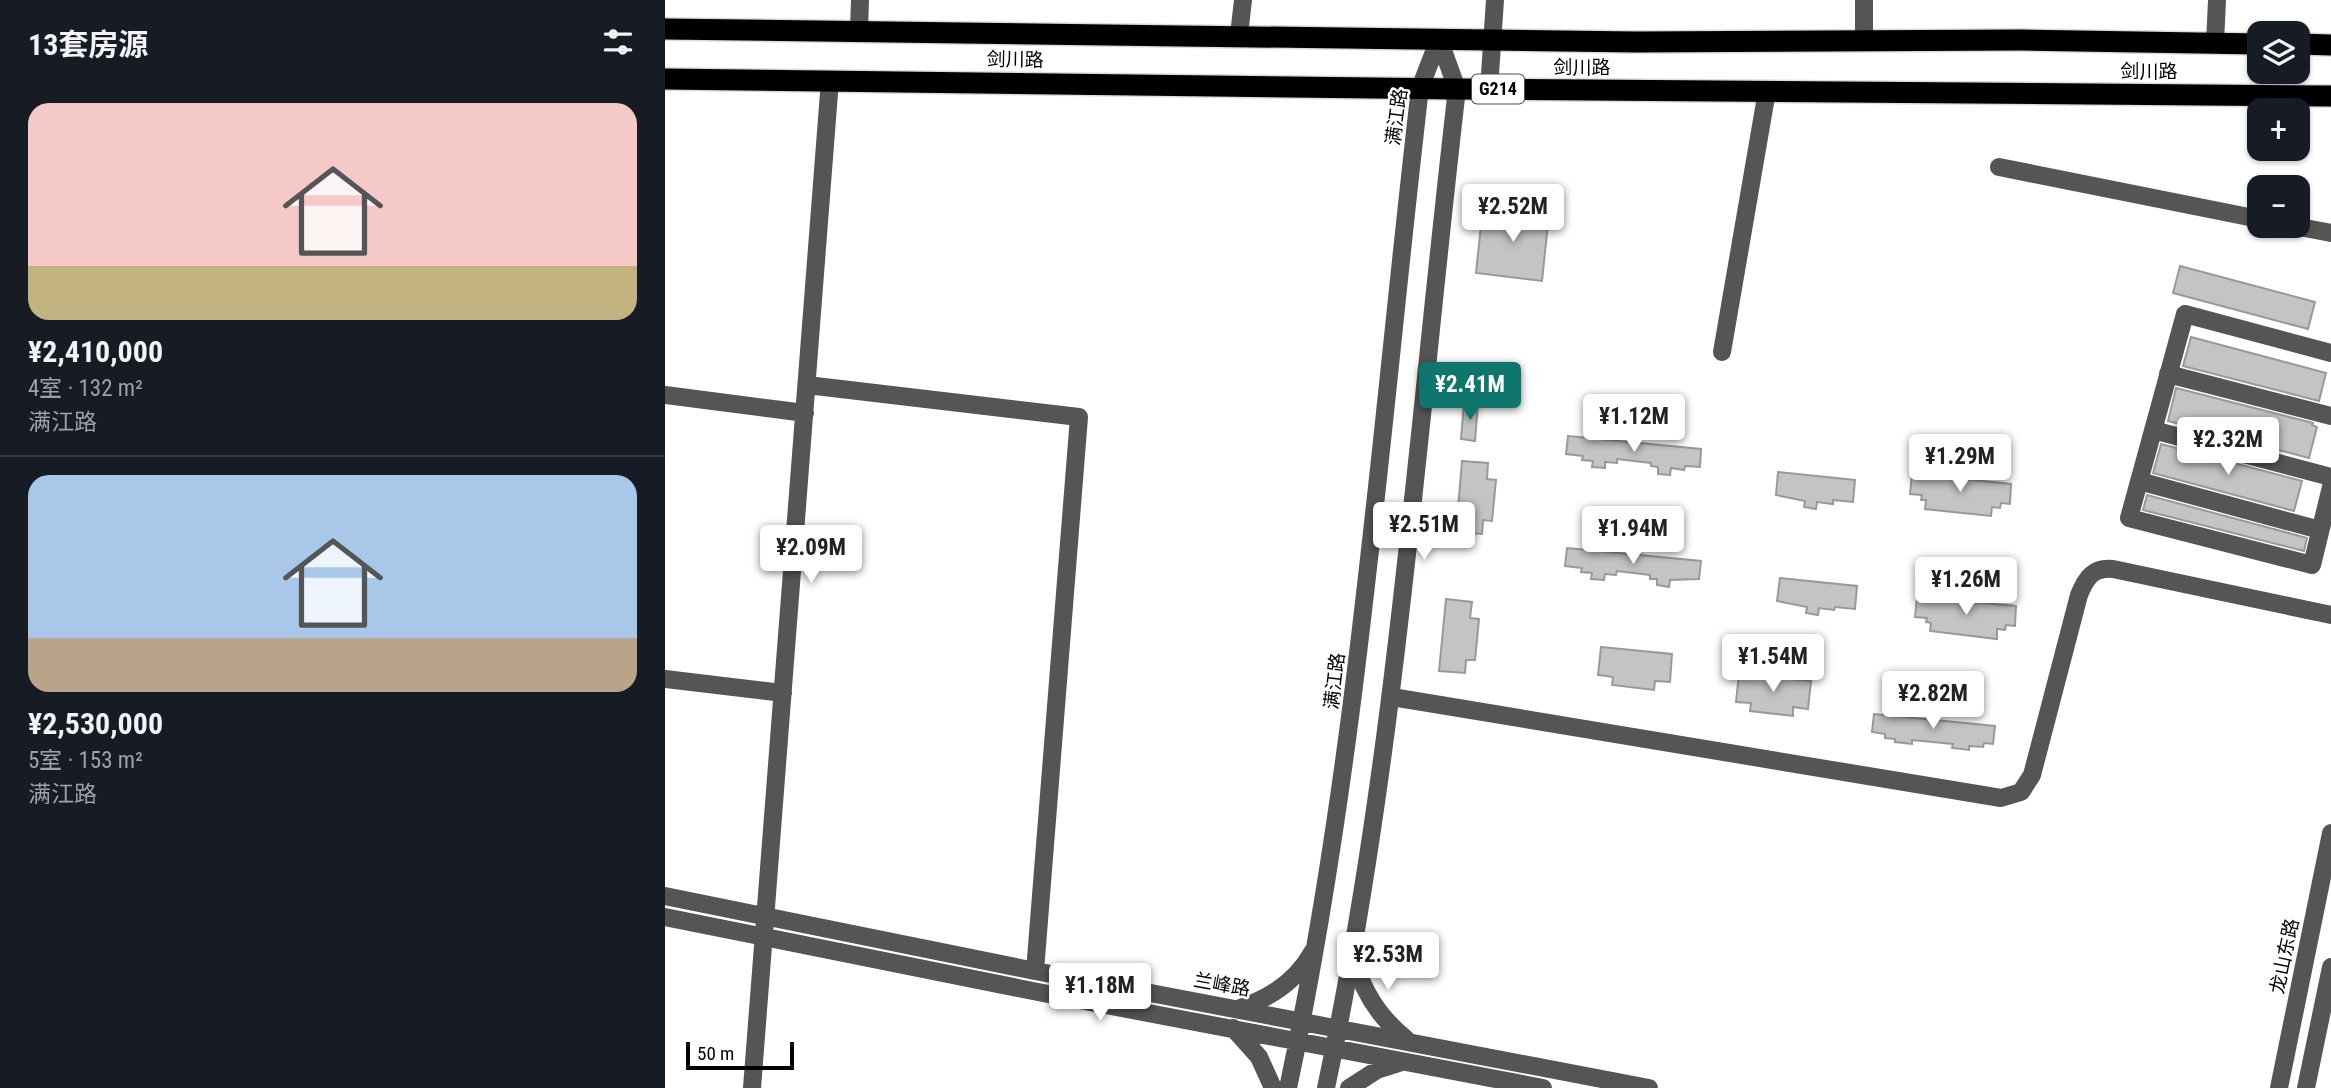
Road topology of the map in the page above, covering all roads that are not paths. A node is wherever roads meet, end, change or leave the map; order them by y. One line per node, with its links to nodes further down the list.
1 (860, 0): 7 (street)
2 (1243, 0): 8 (street)
3 (1495, 0): 10 (street)
4 (1864, 0): 11 (street)
5 (2217, 0): 12 (street)
6 (665, 29): 7 (highway, 剑川路)
7 (859, 30): 8 (highway, 剑川路)
8 (1239, 35): 9 (highway, 剑川路)
9 (1439, 39): 10 (highway, 剑川路); 18 (street, 满江路); 19 (street)
10 (1493, 40): 11 (highway, 剑川路); 20 (street)
11 (1864, 41): 12 (highway, 剑川路)
12 (2215, 43): 13 (highway, 剑川路)
13 (2247, 44)
14 (2310, 44): 15 (highway)
15 (2331, 45)
16 (665, 79): 17 (highway, 剑川路 / G214)
17 (830, 80): 18 (highway, 剑川路 / G214); 30 (street)
18 (1420, 88): 19 (highway, 剑川路 / G214); 48 (street, 满江路)
19 (1457, 89): 20 (highway, 剑川路 / G214); 42 (street)
20 (1489, 89): 21 (highway, 剑川路 / G214)
21 (1767, 91): 22 (highway, 剑川路 / G214); 27 (street)
22 (2331, 96)
23 (1999, 167): 24 (street)
24 (2247, 217)
25 (2310, 229): 26 (street)
26 (2331, 233)
27 (1722, 352)
28 (2331, 353): 29 (street)
29 (2168, 374): 33 (street); 34 (street)
30 (807, 384): 32 (street); 51 (street)
31 (665, 395): 32 (street)
32 (805, 413): 41 (street)
33 (2331, 416)
34 (2153, 430): 35 (street); 36 (street)
35 (2331, 477)
36 (2139, 481): 38 (street); 38 (street)
37 (2331, 487): 38 (street)
38 (2321, 530)
39 (2331, 615): 42 (street)
40 (665, 679): 41 (street)
41 (783, 693): 45 (street)
42 (1392, 697): 49 (street)
43 (2331, 833): 67 (street, 龙山东路)
44 (665, 897): 45 (street, 兰峰路)
45 (766, 916): 47 (street); 51 (street, 兰峰路)
46 (665, 917): 47 (street)
47 (764, 936): 55 (street); 60 (street)
48 (1318, 942): 52 (street); 53 (street, 满江路)
49 (1353, 952): 54 (street); 57 (street)
50 (2331, 967): 68 (street)
51 (1035, 971): 52 (street, 兰峰路)
52 (1239, 1008): 53 (street, 兰峰路)
53 (1302, 1020): 54 (street, 兰峰路); 56 (street, 满江路)
54 (1338, 1027): 57 (street, 兰峰路); 58 (street)
55 (1233, 1028): 56 (street); 61 (street)
56 (1298, 1040): 58 (street); 62 (street, 满江路)
57 (1409, 1041): 66 (street, 兰峰路)
58 (1334, 1047): 59 (street); 63 (street)
59 (1405, 1061): 64 (street); 65 (street)
60 (752, 1088)
61 (1273, 1088)
62 (1288, 1088)
63 (1326, 1088)
64 (1349, 1088)
65 (1543, 1088)
66 (1649, 1088)
67 (2279, 1088)
68 (2307, 1088)

